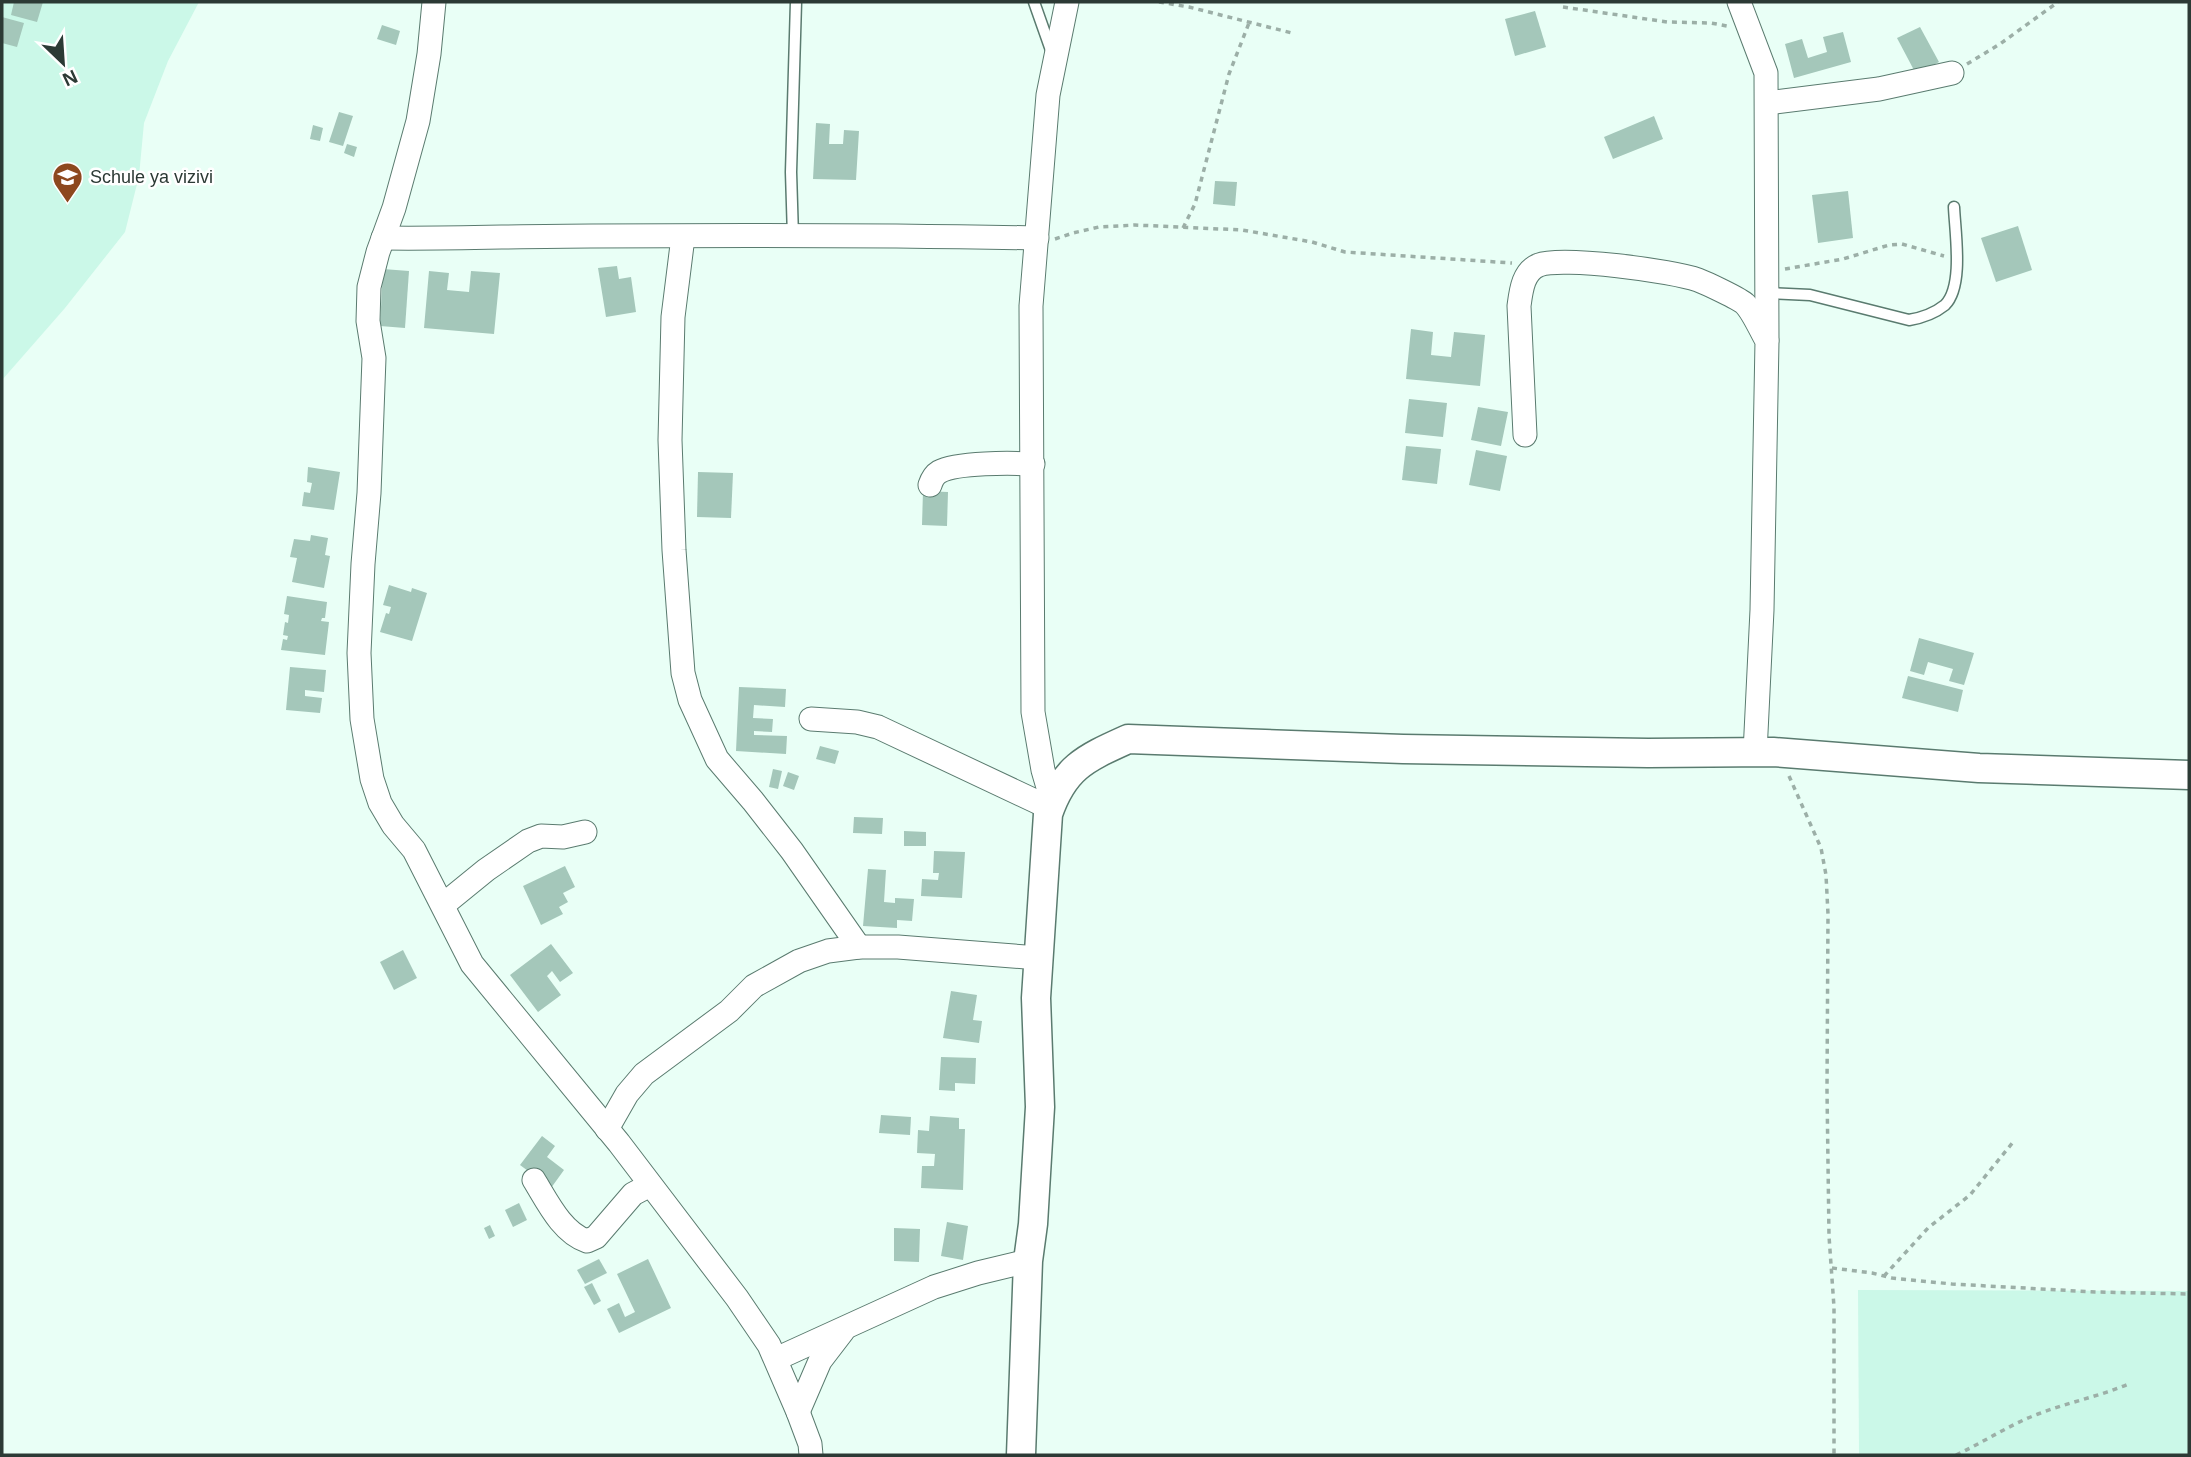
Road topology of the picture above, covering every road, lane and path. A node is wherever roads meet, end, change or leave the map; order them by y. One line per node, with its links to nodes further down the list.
1 (434, 2): 19 (street)
2 (796, 2): 18 (lane)
3 (1034, 2): 12 (lane)
4 (1067, 2): 12 (street)
5 (1160, 2): 9 (path)
6 (1739, 2): 10 (street)
7 (2058, 2): 13 (path)
8 (1563, 7): 10 (path)
9 (1249, 23): 11 (path); 16 (path)
10 (1750, 30): 14 (street)
11 (1292, 33)
12 (1055, 62): 20 (street)
13 (1952, 73): 14 (street)
14 (1766, 103): 23 (street)
15 (1954, 207): 21 (lane)
16 (1183, 228): 20 (path); 22 (path)
17 (683, 237): 18 (street); 19 (street); 34 (street)
18 (793, 237): 20 (street)
19 (383, 238): 33 (street)
20 (1036, 242): 26 (street)
21 (1956, 259): 23 (path); 23 (lane)
22 (1538, 265): 24 (street); 25 (street)
23 (1766, 282): 24 (street)
24 (1767, 341): 29 (street)
25 (1525, 435)
26 (1033, 464): 27 (street); 31 (street)
27 (930, 485)
28 (811, 719): 31 (street)
29 (1766, 753): 30 (street); 31 (street); 41 (path)
30 (2189, 775)
31 (1051, 805): 35 (street)
32 (585, 832): 33 (street)
33 (443, 905): 36 (street)
34 (859, 947): 35 (street); 36 (street)
35 (1039, 958): 40 (street)
36 (607, 1129): 39 (street)
37 (2014, 1141): 42 (path)
38 (534, 1180): 39 (street)
39 (650, 1185): 45 (street)
40 (1028, 1261): 44 (street); 49 (street)
41 (1832, 1268): 42 (path); 50 (path)
42 (1884, 1276): 43 (path)
43 (2189, 1294)
44 (845, 1328): 45 (street); 47 (street)
45 (776, 1359): 47 (street)
46 (2131, 1383): 51 (path)
47 (798, 1412): 48 (street)
48 (811, 1455)
49 (1021, 1455)
50 (1834, 1455)
51 (1956, 1455)

